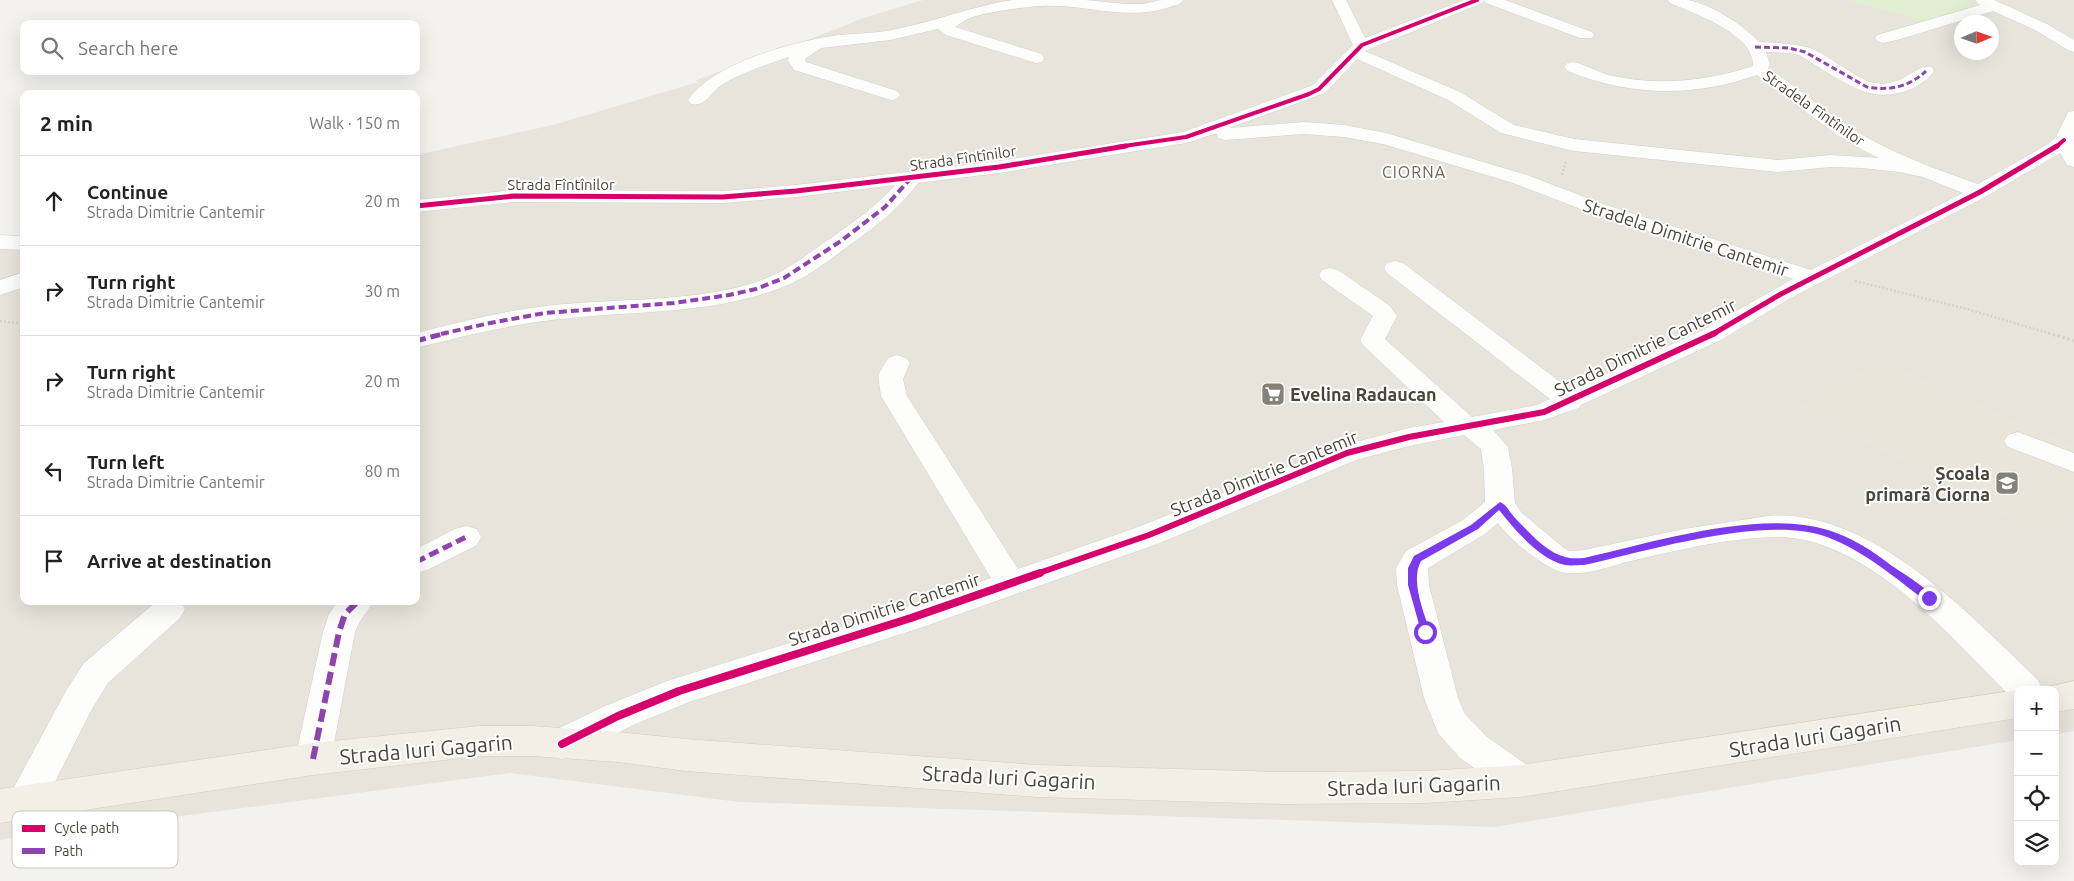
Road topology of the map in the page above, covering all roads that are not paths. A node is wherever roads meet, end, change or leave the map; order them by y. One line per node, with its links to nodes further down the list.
1 (1176, 0): 7 (street)
2 (1339, 0): 13 (street)
3 (1477, 0): 13 (street, Strada Fîntînilor)
4 (1491, 0): 8 (street)
5 (1675, 0): 11 (street, Stradela Fîntînilor)
6 (1988, 3): 9 (street); 12 (street)
7 (957, 20): 10 (street); 14 (street)
8 (1586, 34)
9 (1883, 38)
10 (811, 46): 18 (street); 19 (street)
11 (1755, 47): 16 (street, Stradela Fîntînilor); 17 (street, Stradela Fîntînilor)
12 (2074, 47)
13 (1358, 49): 21 (street, Strada Fîntînilor); 24 (street)
14 (1036, 58)
15 (1573, 66): 16 (street, Stradela Fîntînilor)
16 (1759, 70): 24 (street, Stradela Fîntînilor)
17 (1926, 71)
18 (891, 95)
19 (697, 100)
20 (2074, 116): 22 (street)
21 (1186, 137): 25 (street, Strada Fîntînilor); 32 (street, Stradela Dimitrie Cantemir)
22 (2064, 140): 23 (street); 26 (street, Strada Dimitrie Cantemir)
23 (2074, 160)
24 (1929, 173): 26 (street, Stradela Fîntînilor)
25 (911, 178): 27 (street, Strada Fîntînilor); 35 (street)
26 (1980, 192): 32 (street, Strada Dimitrie Cantemir)
27 (420, 206)
28 (0, 242): 29 (street)
29 (20, 244)
30 (1395, 268): 37 (street, Strada Dimitrie Cantemir)
31 (1330, 275): 38 (street)
32 (1813, 277): 37 (street, Strada Dimitrie Cantemir)
33 (20, 281): 34 (street)
34 (0, 288)
35 (420, 340)
36 (897, 363): 44 (street, Strada Dimitrie Cantemir)
37 (1570, 402): 38 (street, Strada Dimitrie Cantemir)
38 (1470, 427): 41 (street); 44 (street, Strada Dimitrie Cantemir)
39 (2018, 441): 40 (street)
40 (2074, 463)
41 (1500, 505): 47 (street); 53 (street)
42 (466, 536): 43 (street)
43 (420, 560)
44 (1010, 582): 51 (street, Strada Dimitrie Cantemir)
45 (354, 605): 52 (street)
46 (170, 609): 54 (street)
47 (2022, 686)
48 (2074, 695): 49 (main road)
49 (2059, 697)
50 (2014, 705): 53 (main road, Strada Iuri Gagarin)
51 (562, 744): 52 (main road, Strada Iuri Gagarin); 53 (main road, Strada Iuri Gagarin)
52 (313, 759): 54 (main road, Strada Iuri Gagarin)
53 (1521, 781)
54 (12, 804)

